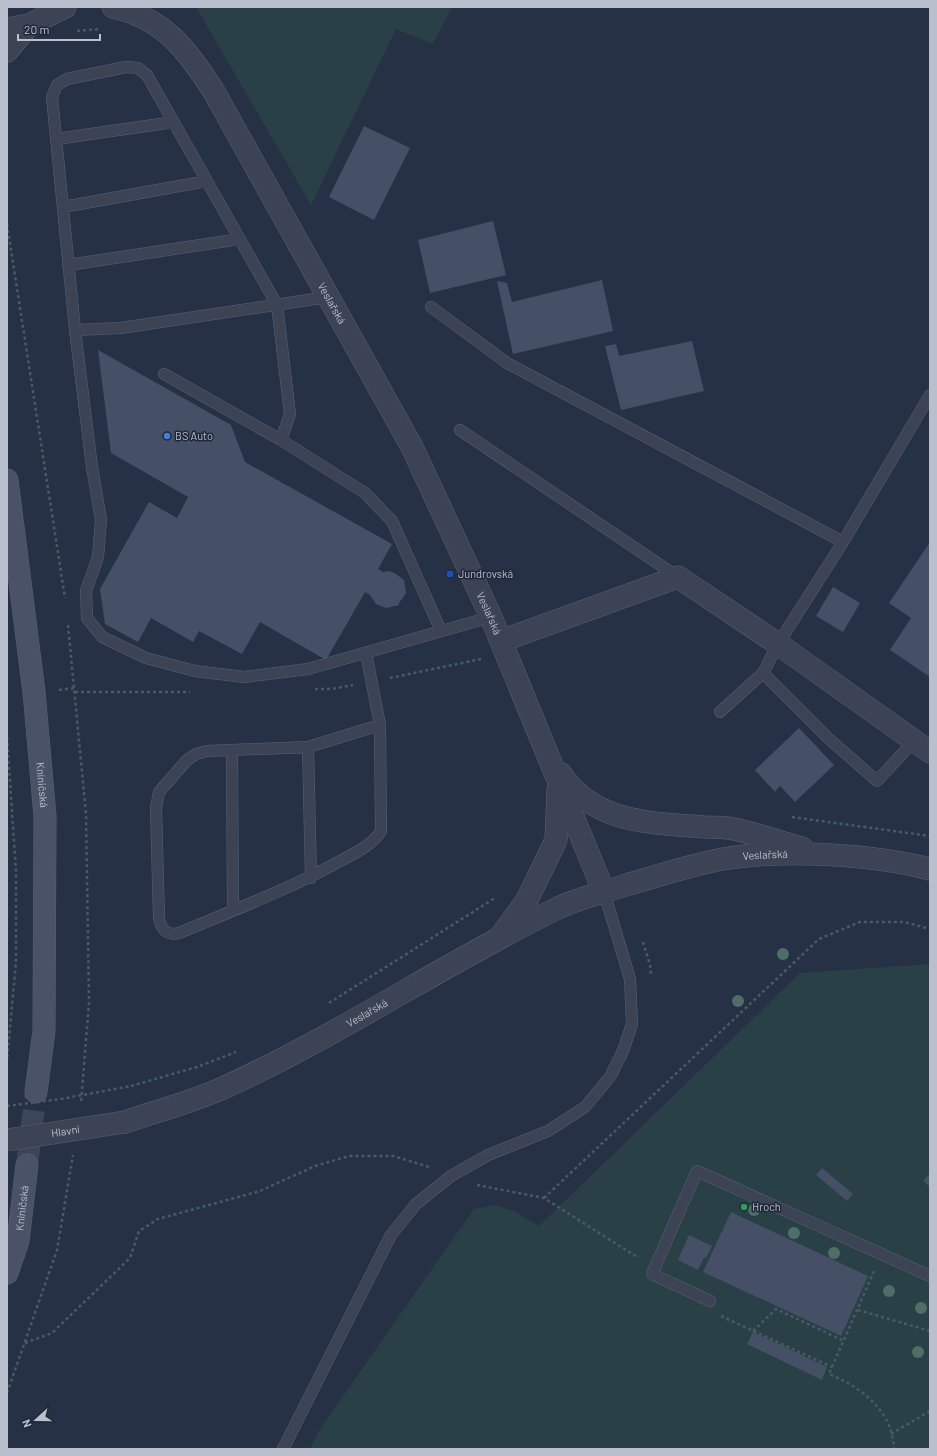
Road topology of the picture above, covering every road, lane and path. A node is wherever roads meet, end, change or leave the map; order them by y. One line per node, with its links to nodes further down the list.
1 (65, 7): 3 (street)
2 (113, 7): 13 (street, Veslařská)
3 (29, 25): 4 (street); 5 (street)
4 (7, 29)
5 (7, 51)
6 (174, 122): 7 (lane); 7 (lane); 8 (lane)
7 (56, 139): 9 (lane)
8 (207, 181): 9 (lane); 11 (lane)
9 (63, 207): 12 (lane)
10 (7, 224): 24 (path)
11 (240, 239): 12 (lane); 14 (lane)
12 (68, 265): 16 (lane)
13 (328, 297): 14 (lane); 25 (street, Veslařská)
14 (277, 305): 16 (lane); 20 (lane)
15 (431, 307): 22 (lane)
16 (75, 330): 30 (lane)
17 (164, 374): 20 (lane)
18 (930, 395): 22 (lane)
19 (460, 430): 23 (lane)
20 (281, 440): 27 (lane)
21 (7, 480): 57 (main road, Kníničská)
22 (843, 542): 29 (lane)
23 (678, 577): 28 (street, Veslařská); 29 (street)
24 (66, 605)
25 (491, 617): 27 (lane); 28 (street, Veslařská)
26 (67, 620): 55 (path)
27 (440, 631): 30 (lane)
28 (501, 640): 40 (street, Veslařská)
29 (778, 644): 32 (lane); 38 (street)
30 (366, 653): 33 (lane)
31 (485, 658): 33 (path)
32 (763, 673): 35 (lane); 38 (lane)
33 (371, 681): 34 (path); 36 (lane)
34 (332, 689)
35 (720, 712)
36 (380, 725): 39 (lane); 45 (lane)
37 (7, 737): 53 (path)
38 (922, 746)
39 (308, 747): 41 (lane); 45 (lane)
40 (544, 748): 42 (street, Veslařská); 43 (street)
41 (232, 750): 47 (lane); 47 (lane)
42 (558, 782): 46 (street, Veslařská); 49 (street)
43 (828, 855): 44 (street, Veslařská); 46 (street, Veslařská)
44 (930, 869)
45 (311, 878): 47 (lane)
46 (604, 892): 49 (street, Veslařská); 63 (lane)
47 (233, 910)
48 (930, 930): 65 (path)
49 (498, 940): 59 (street, Veslařská)
50 (643, 942): 51 (path)
51 (651, 980)
52 (7, 1016): 53 (path)
53 (12, 1017): 54 (path)
54 (7, 1060)
55 (84, 1085)
56 (131, 1086): 58 (path, bridge)
57 (36, 1092)
58 (7, 1106)
59 (124, 1122): 60 (street, Hlavní, bridge)
60 (7, 1140)
61 (73, 1159): 75 (path)
62 (27, 1165): 68 (main road, Kníničská)
63 (451, 1176): 75 (path); 80 (lane)
64 (480, 1181): 65 (path)
65 (544, 1198): 67 (path)
66 (881, 1252): 67 (lane); 69 (lane); 71 (path)
67 (655, 1268): 70 (lane)
68 (7, 1273)
69 (930, 1276)
70 (710, 1301): 72 (path)
71 (858, 1310): 73 (path); 74 (path)
72 (753, 1331): 74 (path); 76 (path)
73 (930, 1331)
74 (844, 1341): 76 (path)
75 (24, 1343): 77 (path)
76 (832, 1367): 79 (path)
77 (7, 1393)
78 (930, 1411): 79 (path)
79 (891, 1434): 81 (path)
80 (283, 1449)
81 (894, 1449)

